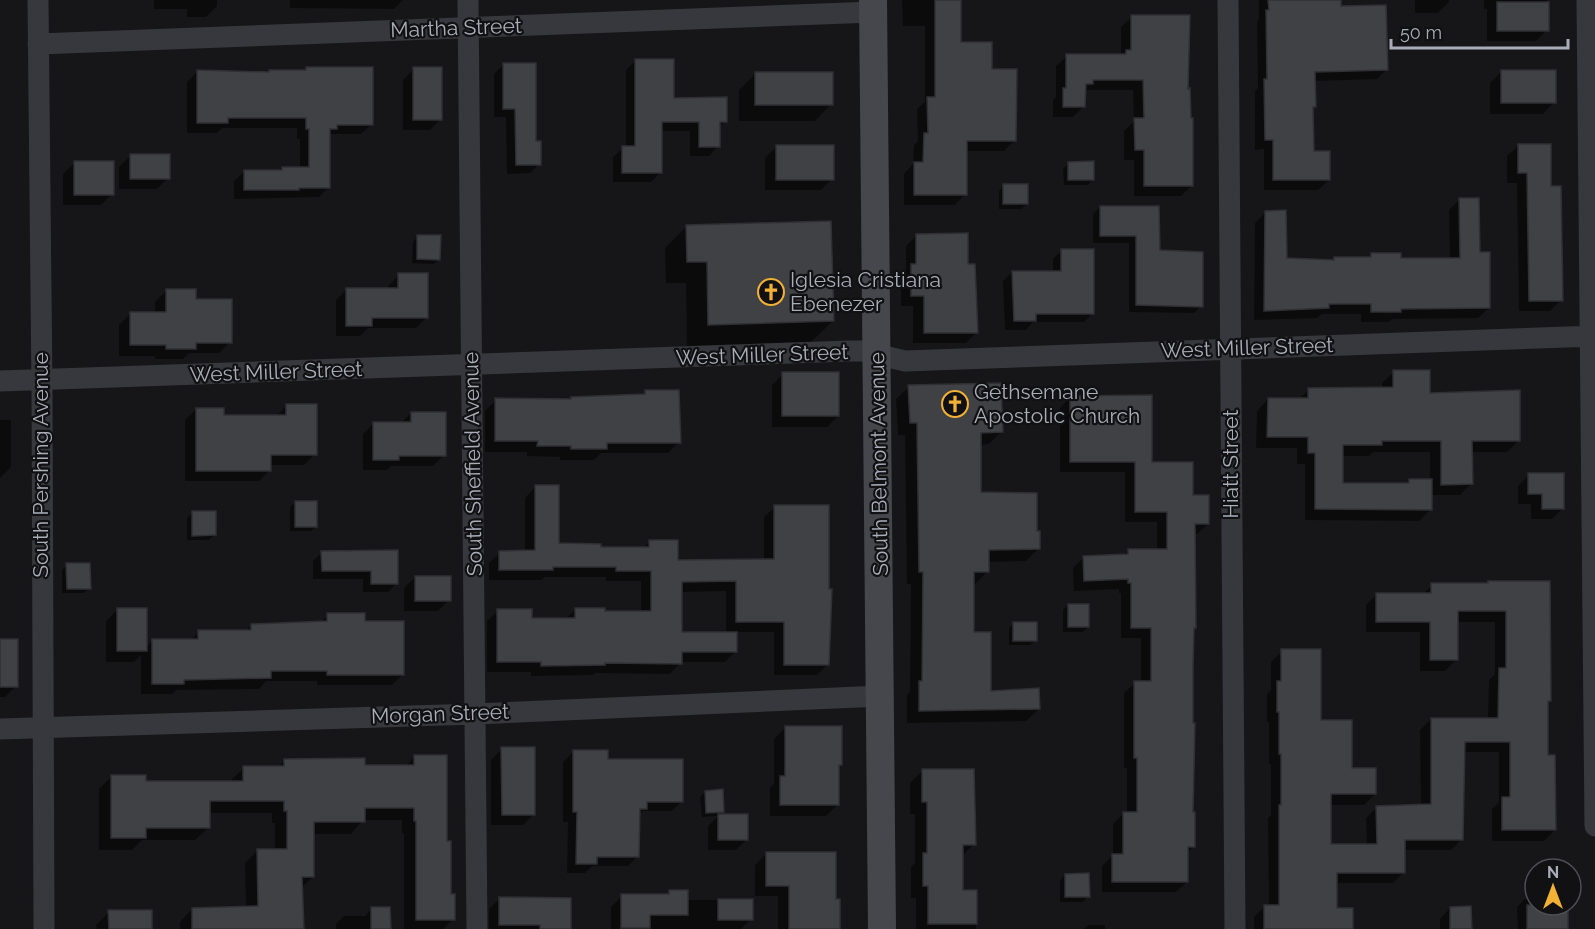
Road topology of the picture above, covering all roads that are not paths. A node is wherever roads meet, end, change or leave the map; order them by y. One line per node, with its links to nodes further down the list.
1 (38, 0): 7 (street, South Pershing Avenue)
2 (468, 0): 6 (street, South Sheffield Avenue)
3 (1228, 0): 9 (street, Hiatt Street)
4 (1587, 0): 8 (street)
5 (873, 6): 6 (street, Martha Street); 10 (main road, South Belmont Avenue)
6 (468, 28): 7 (street, Martha Street); 11 (street, South Sheffield Avenue)
7 (38, 44): 12 (street, South Pershing Avenue)
8 (1593, 337): 9 (street, West Miller Street); 18 (street)
9 (1230, 348): 10 (street, West Miller Street); 22 (street, Hiatt Street)
10 (878, 355): 11 (street, West Miller Street); 14 (main road, South Belmont Avenue)
11 (471, 365): 12 (street, West Miller Street); 15 (street, South Sheffield Avenue)
12 (41, 380): 13 (street, West Miller Street); 16 (street, South Pershing Avenue)
13 (0, 381)
14 (881, 696): 15 (street, Morgan Street); 21 (main road, South Belmont Avenue)
15 (475, 714): 16 (street, Morgan Street); 20 (street, South Sheffield Avenue)
16 (42, 728): 17 (street, Morgan Street); 19 (street, South Pershing Avenue)
17 (0, 729)
18 (1595, 826)
19 (44, 929)
20 (477, 929)
21 (882, 929)
22 (1235, 929)

